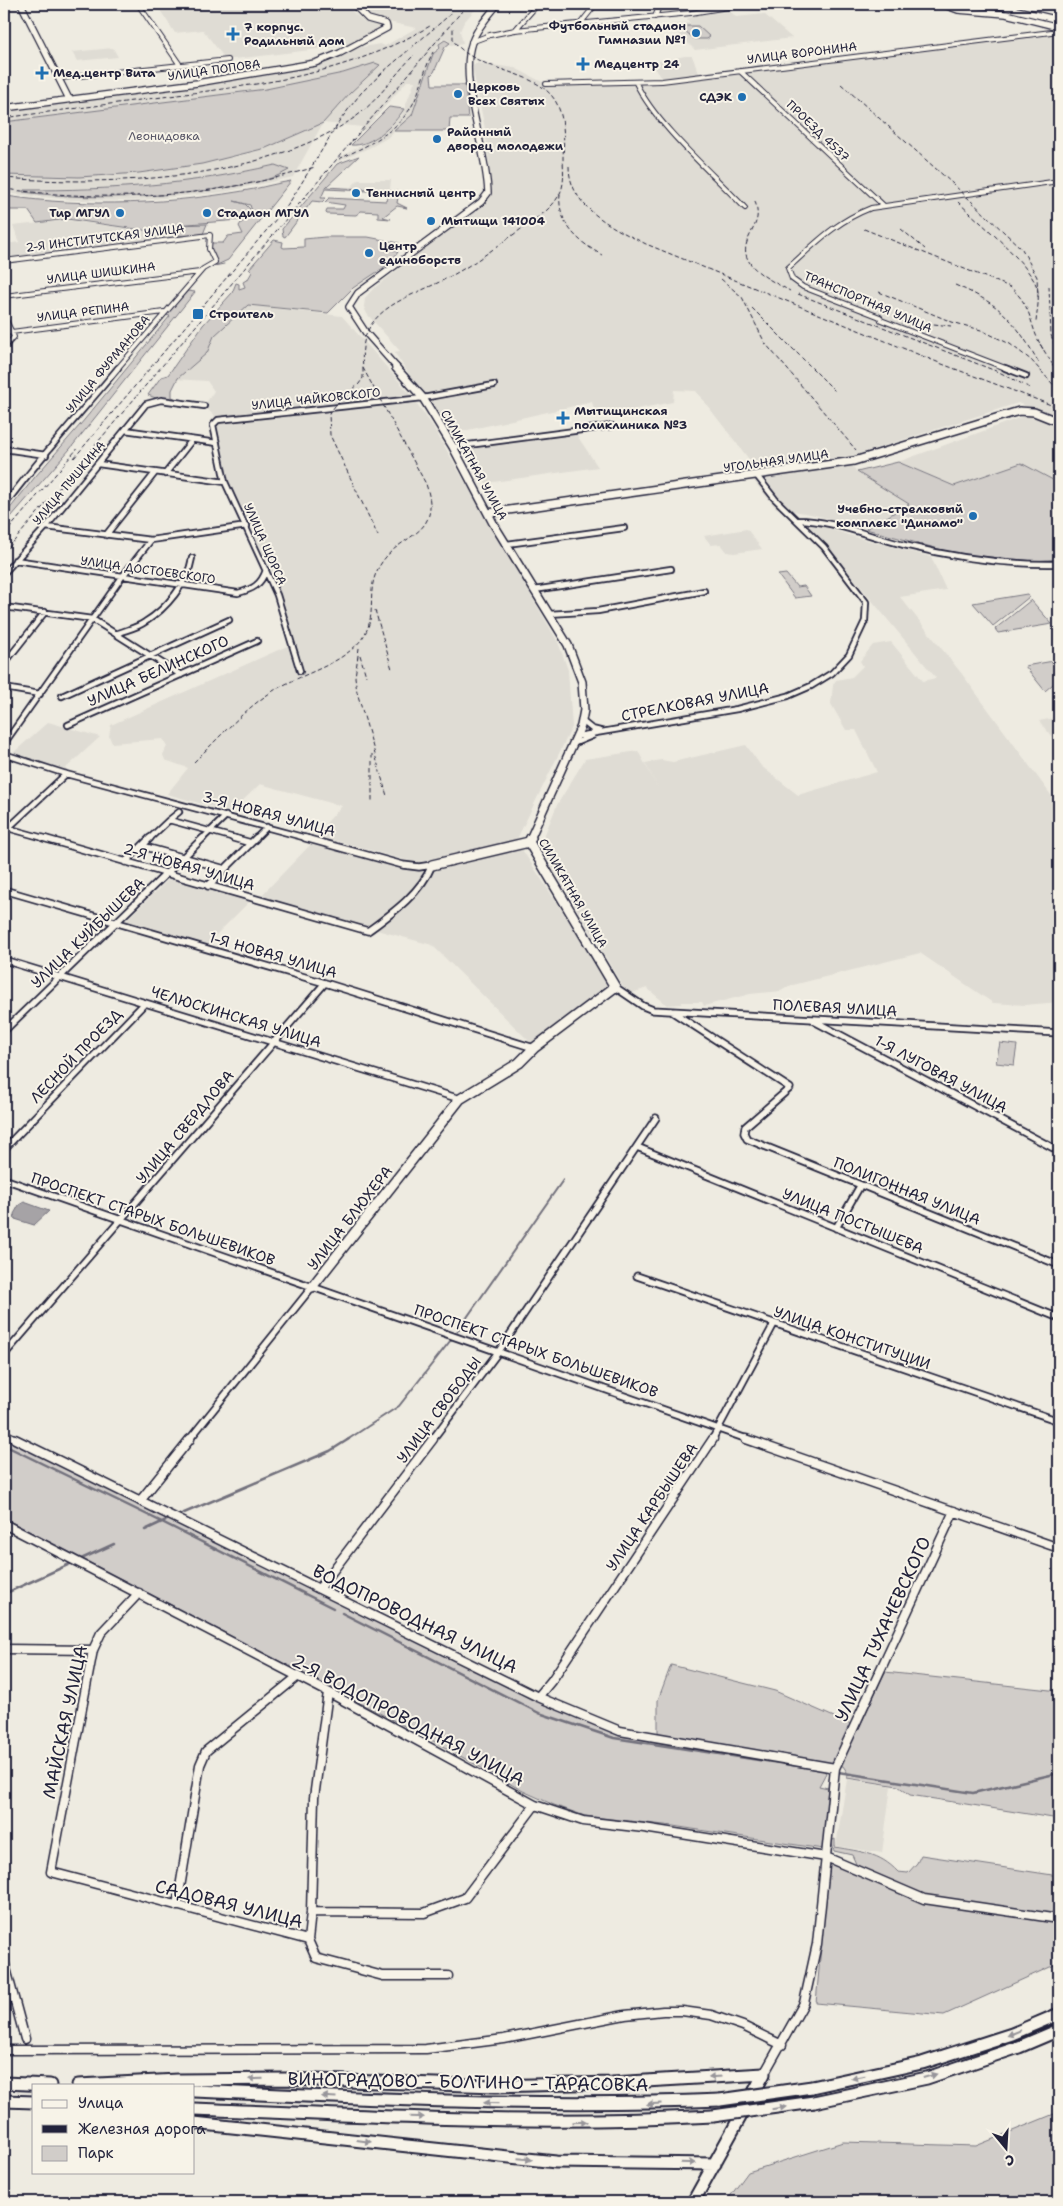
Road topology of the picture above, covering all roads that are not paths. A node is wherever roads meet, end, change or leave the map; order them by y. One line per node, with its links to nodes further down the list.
1 (21, 4): 28 (street)
2 (138, 4): 26 (street)
3 (353, 4): 31 (street, УЛИЦА ПОПОВА)
4 (498, 4): 18 (street, СИЛИКАТНАЯ УЛИЦА)
5 (538, 4): 20 (street)
6 (596, 4): 17 (street)
7 (660, 4): 15 (street)
8 (746, 4): 15 (street)
9 (944, 4): 13 (street)
10 (992, 4): 12 (street)
11 (981, 6): 13 (street)
12 (1014, 9): 14 (street); 16 (street)
13 (967, 10): 14 (street)
14 (1006, 14): 19 (street)
15 (654, 17): 17 (street)
16 (1059, 20)
17 (580, 24): 20 (street)
18 (480, 28): 21 (street); 22 (street, СИЛИКАТНАЯ УЛИЦА)
19 (1059, 29): 27 (street, УЛИЦА ВОРОНИНА)
20 (515, 30): 21 (street)
21 (502, 32): 23 (street)
22 (476, 34): 23 (street); 24 (street, СИЛИКАТНАЯ УЛИЦА)
23 (490, 35): 24 (street)
24 (471, 42): 47 (street, СИЛИКАТНАЯ УЛИЦА)
25 (228, 60): 26 (street)
26 (180, 65): 28 (street)
27 (740, 71): 29 (street, УЛИЦА ВОРОНИНА); 34 (street, ПРОЕЗД 4537)
28 (60, 78): 31 (street)
29 (636, 83): 30 (street, УЛИЦА ВОРОНИНА); 35 (street)
30 (546, 84)
31 (69, 99): 32 (street, УЛИЦА ПОПОВА)
32 (4, 108)
33 (1059, 181): 34 (street, ТРАНСПОРТНАЯ УЛИЦА)
34 (883, 205): 45 (street, ТРАНСПОРТНАЯ УЛИЦА)
35 (746, 208)
36 (210, 235): 37 (street, 2-Я ИНСТИТУТСКАЯ УЛИЦА); 38 (street, УЛИЦА ФУРМАНОВА)
37 (4, 260)
38 (200, 272): 39 (street, УЛИЦА ШИШКИНА); 40 (street, УЛИЦА ФУРМАНОВА)
39 (4, 296)
40 (164, 312): 42 (street, УЛИЦА РЕПИНА); 57 (street, УЛИЦА ФУРМАНОВА)
41 (4, 316): 42 (street)
42 (11, 332): 43 (street, УЛИЦА РЕПИНА); 44 (street)
43 (4, 333)
44 (4, 348)
45 (1026, 376)
46 (494, 385): 47 (street, УЛИЦА ЧАЙКОВСКОГО)
47 (423, 398): 50 (street, УЛИЦА ЧАЙКОВСКОГО); 55 (street, СИЛИКАТНАЯ УЛИЦА)
48 (204, 406): 52 (street, УЛИЦА ПУШКИНА)
49 (1059, 422): 61 (street, УГОЛЬНАЯ УЛИЦА)
50 (213, 425): 54 (street, УЛИЦА ЩОРСА)
51 (612, 426): 55 (street)
52 (126, 430): 53 (street); 58 (street, УЛИЦА ПУШКИНА)
53 (192, 440): 54 (street); 60 (street)
54 (216, 443): 62 (street, УЛИЦА ЩОРСА)
55 (453, 447): 64 (street, СИЛИКАТНАЯ УЛИЦА)
56 (4, 449): 57 (street)
57 (46, 455): 63 (street, УЛИЦА ФУРМАНОВА)
58 (98, 464): 59 (street); 67 (street, УЛИЦА ПУШКИНА)
59 (155, 473): 60 (street); 69 (street)
60 (165, 474): 62 (street)
61 (758, 476): 64 (street, УГОЛЬНАЯ УЛИЦА); 65 (street, СТРЕЛКОВАЯ УЛИЦА)
62 (225, 482): 66 (street, УЛИЦА ЩОРСА)
63 (4, 506)
64 (488, 513): 71 (street, СИЛИКАТНАЯ УЛИЦА)
65 (797, 520): 74 (street); 98 (street, СТРЕЛКОВАЯ УЛИЦА)
66 (246, 526): 70 (street); 76 (street, УЛИЦА ЩОРСА)
67 (46, 527): 69 (street); 73 (street, УЛИЦА ПУШКИНА)
68 (624, 528): 71 (street)
69 (106, 535): 70 (street)
70 (151, 540): 78 (street)
71 (507, 544): 80 (street, СИЛИКАТНАЯ УЛИЦА)
72 (192, 558): 79 (street)
73 (15, 560): 77 (street, УЛИЦА ПУШКИНА); 78 (street, УЛИЦА ДОСТОЕВСКОГО)
74 (1059, 564)
75 (671, 569): 80 (street)
76 (266, 570): 79 (street, УЛИЦА ДОСТОЕВСКОГО); 91 (street, УЛИЦА ЩОРСА)
77 (4, 573)
78 (122, 577): 79 (street, УЛИЦА ДОСТОЕВСКОГО); 85 (street)
79 (178, 585): 87 (street)
80 (534, 590): 84 (street, СИЛИКАТНАЯ УЛИЦА)
81 (704, 591): 84 (street)
82 (4, 607): 83 (street)
83 (46, 612): 85 (street); 90 (street)
84 (549, 614): 96 (street, СИЛИКАТНАЯ УЛИЦА)
85 (92, 619): 87 (street); 94 (street)
86 (229, 620): 89 (street)
87 (116, 634): 89 (street)
88 (257, 641): 92 (street, УЛИЦА БЕЛИНСКОГО)
89 (150, 656): 92 (street); 95 (street)
90 (4, 664)
91 (300, 671)
92 (181, 675): 97 (street, УЛИЦА БЕЛИНСКОГО)
93 (4, 688): 94 (street)
94 (40, 694): 100 (street)
95 (62, 696)
96 (582, 721): 98 (street); 99 (street, СИЛИКАТНАЯ УЛИЦА)
97 (68, 725)
98 (602, 732): 99 (street, СТРЕЛКОВАЯ УЛИЦА)
99 (577, 740): 109 (street, СИЛИКАТНАЯ УЛИЦА)
100 (4, 744)
101 (4, 754): 102 (street, 3-Я НОВАЯ УЛИЦА)
102 (66, 774): 104 (street, 3-Я НОВАЯ УЛИЦА); 107 (street)
103 (179, 812): 105 (street)
104 (226, 816): 106 (street, 3-Я НОВАЯ УЛИЦА); 108 (street, УЛИЦА КУЙБЫШЕВА)
105 (169, 820): 108 (street); 111 (street)
106 (267, 827): 110 (street); 114 (street, 3-Я НОВАЯ УЛИЦА)
107 (5, 829): 113 (street, 2-Я НОВАЯ УЛИЦА)
108 (210, 832): 110 (street); 112 (street, УЛИЦА КУЙБЫШЕВА)
109 (529, 842): 114 (street, 3-Я НОВАЯ УЛИЦА); 123 (street, СИЛИКАТНАЯ УЛИЦА)
110 (251, 843): 115 (street)
111 (142, 846): 112 (street); 113 (street)
112 (184, 858): 115 (street); 116 (street, УЛИЦА КУЙБЫШЕВА)
113 (125, 862): 116 (street, 2-Я НОВАЯ УЛИЦА)
114 (432, 865): 117 (street, 2-Я НОВАЯ УЛИЦА)
115 (224, 869): 117 (street)
116 (168, 874): 117 (street, 2-Я НОВАЯ УЛИЦА); 119 (street, УЛИЦА КУЙБЫШЕВА)
117 (208, 886)
118 (4, 890): 119 (street, 1-Я НОВАЯ УЛИЦА)
119 (117, 923): 121 (street, УЛИЦА КУЙБЫШЕВА); 122 (street, 1-Я НОВАЯ УЛИЦА)
120 (4, 960): 121 (street, ЧЕЛЮСКИНСКАЯ УЛИЦА)
121 (59, 976): 124 (street, ЧЕЛЮСКИНСКАЯ УЛИЦА); 127 (street, УЛИЦА КУЙБЫШЕВА)
122 (325, 983): 129 (street, УЛИЦА СВЕРДЛОВА); 130 (street, 1-Я НОВАЯ УЛИЦА)
123 (615, 987): 125 (street, ПОЛЕВАЯ УЛИЦА); 130 (street, УЛИЦА БЛЮХЕРА)
124 (145, 1002): 129 (street, ЧЕЛЮСКИНСКАЯ УЛИЦА); 134 (street, ЛЕСНОЙ ПРОЕЗД)
125 (671, 1011): 126 (street, ПОЛЕВАЯ УЛИЦА); 137 (street, ПОЛИГОННАЯ УЛИЦА)
126 (810, 1019): 128 (street, ПОЛЕВАЯ УЛИЦА); 135 (street, 1-Я ЛУГОВАЯ УЛИЦА)
127 (4, 1031)
128 (1059, 1033)
129 (274, 1042): 131 (street, ЧЕЛЮСКИНСКАЯ УЛИЦА); 138 (street, УЛИЦА СВЕРДЛОВА)
130 (534, 1048): 131 (street, УЛИЦА БЛЮХЕРА)
131 (460, 1099): 142 (street, УЛИЦА БЛЮХЕРА)
132 (656, 1118): 133 (street, УЛИЦА СВОБОДЫ)
133 (637, 1147): 139 (street, УЛИЦА ПОСТЫШЕВА); 145 (street, УЛИЦА СВОБОДЫ)
134 (4, 1149)
135 (1059, 1151)
136 (4, 1179): 138 (street, ПРОСПЕКТ СТАРЫХ БОЛЬШЕВИКОВ)
137 (860, 1186): 139 (street); 140 (street, ПОЛИГОННАЯ УЛИЦА)
138 (121, 1221): 142 (street, ПРОСПЕКТ СТАРЫХ БОЛЬШЕВИКОВ); 146 (street, УЛИЦА СВЕРДЛОВА)
139 (836, 1228): 143 (street, УЛИЦА ПОСТЫШЕВА)
140 (1059, 1265)
141 (638, 1276): 144 (street, УЛИЦА КОНСТИТУЦИИ)
142 (312, 1287): 145 (street, ПРОСПЕКТ СТАРЫХ БОЛЬШЕВИКОВ); 150 (street, УЛИЦА БЛЮХЕРА)
143 (1059, 1318)
144 (774, 1324): 147 (street, УЛИЦА КОНСТИТУЦИИ); 148 (street, УЛИЦА КАРБЫШЕВА)
145 (499, 1351): 148 (street, ПРОСПЕКТ СТАРЫХ БОЛЬШЕВИКОВ); 154 (street, УЛИЦА СВОБОДЫ)
146 (4, 1355)
147 (1059, 1421)
148 (720, 1428): 151 (street, ПРОСПЕКТ СТАРЫХ БОЛЬШЕВИКОВ); 160 (street, УЛИЦА КАРБЫШЕВА)
149 (4, 1433): 150 (street, ВОДОПРОВОДНАЯ УЛИЦА)
150 (140, 1501): 154 (street, ВОДОПРОВОДНАЯ УЛИЦА)
151 (954, 1511): 153 (street, ПРОСПЕКТ СТАРЫХ БОЛЬШЕВИКОВ); 161 (street, УЛИЦА ТУХАЧЕВСКОГО)
152 (4, 1524): 155 (street, 2-Я ВОДОПРОВОДНАЯ УЛИЦА)
153 (1059, 1548)
154 (319, 1589): 160 (street, ВОДОПРОВОДНАЯ УЛИЦА)
155 (139, 1593): 157 (street, МАЙСКАЯ УЛИЦА); 158 (street, 2-Я ВОДОПРОВОДНАЯ УЛИЦА)
156 (4, 1649): 157 (street)
157 (93, 1650): 164 (street, МАЙСКАЯ УЛИЦА)
158 (297, 1677): 159 (street, 2-Я ВОДОПРОВОДНАЯ УЛИЦА); 165 (street)
159 (328, 1692): 162 (street, 2-Я ВОДОПРОВОДНАЯ УЛИЦА); 166 (street)
160 (538, 1697): 161 (street, ВОДОПРОВОДНАЯ УЛИЦА)
161 (835, 1768): 163 (street, УЛИЦА ТУХАЧЕВСКОГО)
162 (535, 1805): 163 (street, 2-Я ВОДОПРОВОДНАЯ УЛИЦА); 166 (street)
163 (826, 1857): 167 (street, 2-Я ВОДОПРОВОДНАЯ УЛИЦА); 174 (street, УЛИЦА ТУХАЧЕВСКОГО)
164 (51, 1872): 165 (street, САДОВАЯ УЛИЦА)
165 (177, 1906): 168 (street, САДОВАЯ УЛИЦА)
166 (311, 1912): 168 (street)
167 (1059, 1919)
168 (308, 1940): 170 (street, САДОВАЯ УЛИЦА)
169 (4, 1961): 173 (street)
170 (448, 1976)
171 (1059, 2014): 180 (street, ВИНОГРАДОВО - БОЛТИНО - ТАРАСОВКА, one-way to 180, bridge)
172 (1059, 2030): 185 (street, ВИНОГРАДОВО - БОЛТИНО - ТАРАСОВКА, one-way to 172, bridge)
173 (24, 2039)
174 (782, 2045): 175 (street); 176 (street, УЛИЦА ТУХАЧЕВСКОГО)
175 (4, 2050)
176 (764, 2074): 179 (street, one-way to 179); 187 (street)
177 (4, 2083): 178 (street)
178 (32, 2084)
179 (98, 2084)
180 (195, 2091)
181 (4, 2101): 182 (street)
182 (20, 2102): 183 (street)
183 (32, 2103)
184 (195, 2108): 185 (street, ВИНОГРАДОВО - БОЛТИНО - ТАРАСОВКА, one-way to 185)
185 (713, 2116)
186 (195, 2123): 187 (street, one-way to 187)
187 (715, 2164): 188 (street)
188 (693, 2202)

